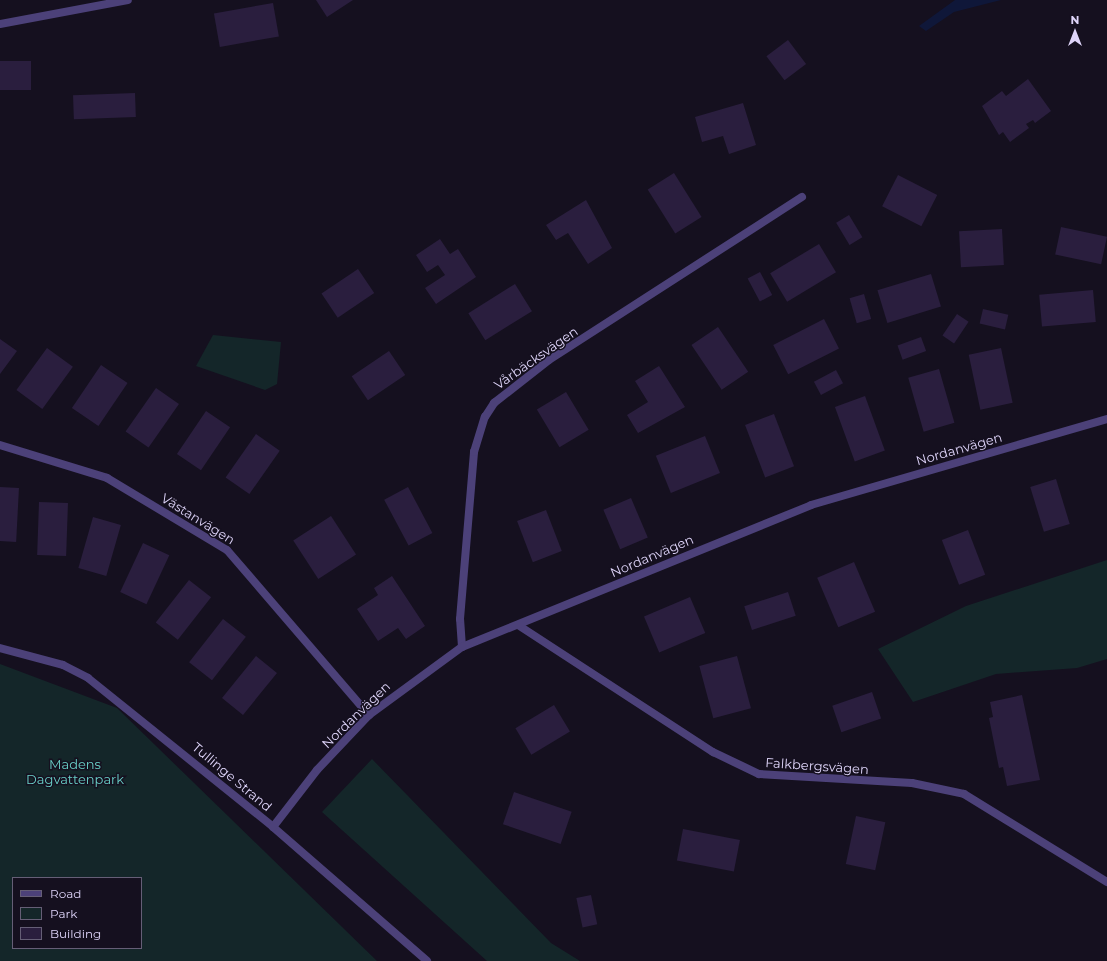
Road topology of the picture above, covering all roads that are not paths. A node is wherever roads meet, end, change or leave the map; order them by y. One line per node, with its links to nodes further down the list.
1 (128, 0): 2 (street)
2 (0, 24)
3 (802, 197): 7 (street, Vårbäcksvägen)
4 (1107, 419): 6 (street, Nordanvägen)
5 (0, 445): 9 (street, Västanvägen)
6 (518, 625): 7 (street, Nordanvägen); 11 (street, Falkbergsvägen)
7 (462, 647): 9 (street, Nordanvägen)
8 (0, 648): 10 (street, Tullinge Strand)
9 (369, 715): 10 (street, Nordanvägen)
10 (273, 827): 12 (street, Tullinge Strand)
11 (1107, 882)
12 (427, 961)

